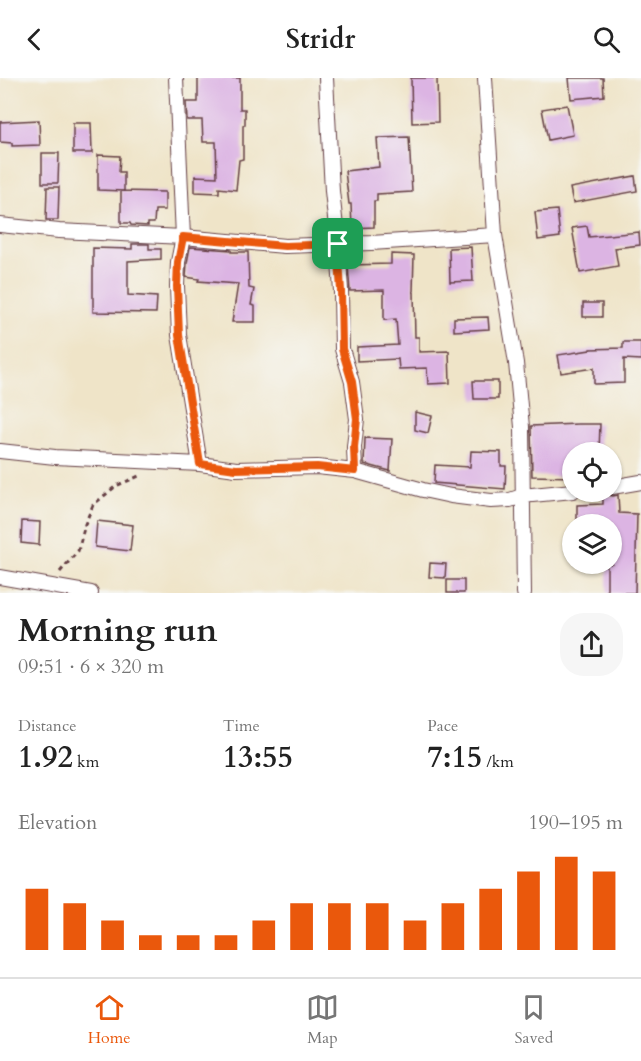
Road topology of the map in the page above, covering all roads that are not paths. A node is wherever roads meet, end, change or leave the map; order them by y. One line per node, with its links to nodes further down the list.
1 (176, 78): 6 (street)
2 (326, 78): 7 (street)
3 (485, 78): 5 (street)
4 (0, 225): 6 (street)
5 (495, 235): 7 (street); 14 (street)
6 (183, 237): 7 (street); 9 (street)
7 (338, 244): 10 (street)
8 (0, 452): 9 (street)
9 (200, 464): 10 (street)
10 (355, 471): 14 (street)
11 (641, 482): 12 (street)
12 (622, 485)
13 (562, 492): 14 (street)
14 (522, 496): 17 (street)
15 (0, 577): 16 (street)
16 (91, 593)
17 (524, 593)

